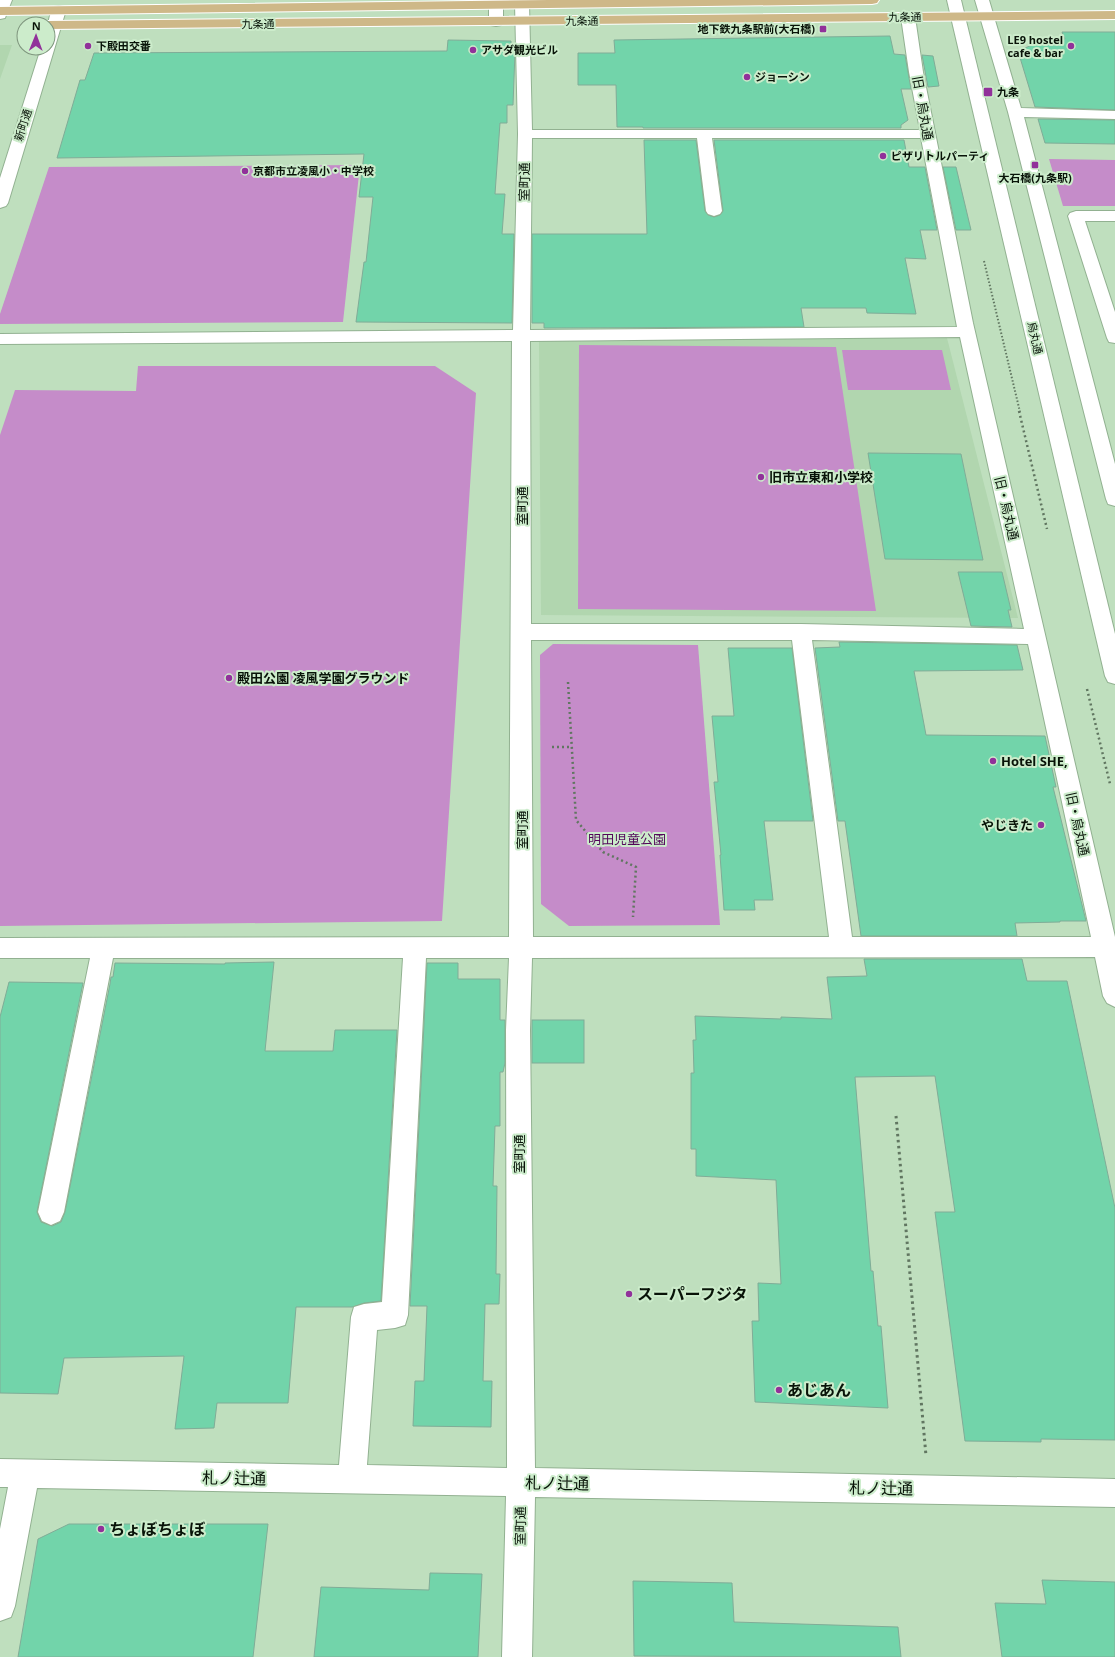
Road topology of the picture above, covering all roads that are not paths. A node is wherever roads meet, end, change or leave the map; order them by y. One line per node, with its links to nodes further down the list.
1 (872, 0): 6 (main road, 九条通)
2 (954, 0): 9 (street, 烏丸通)
3 (982, 0): 10 (street)
4 (496, 2): 5 (main road, 九条通); 6 (main road, 九条通); 13 (street)
5 (59, 10): 7 (main road, 九条通); 8 (street, 新町通)
6 (521, 13): 12 (main road, 九条通); 13 (main road, 九条通); 18 (street, 室町通)
7 (2, 15)
8 (56, 16)
9 (958, 16): 10 (main road, 九条通); 12 (main road, 九条通); 32 (street, 烏丸通)
10 (987, 16): 11 (main road, 九条通); 16 (street)
11 (1115, 16)
12 (908, 17): 20 (street, 旧・烏丸通)
13 (496, 22): 14 (main road, 九条通)
14 (56, 25)
15 (45, 56): 21 (street, 新町通)
16 (1015, 112): 17 (street); 28 (street)
17 (1115, 115)
18 (525, 134): 19 (street); 25 (street, 室町通)
19 (704, 134): 20 (street); 22 (street)
20 (928, 134): 24 (street, 旧・烏丸通)
21 (0, 203)
22 (714, 211)
23 (1115, 216): 26 (street)
24 (966, 332): 25 (street); 31 (street, 旧・烏丸通)
25 (521, 336): 27 (street); 29 (street, 室町通)
26 (1115, 338)
27 (0, 339)
28 (1115, 499)
29 (522, 632): 30 (street); 35 (street, 室町通)
30 (801, 632): 31 (street); 36 (street)
31 (1036, 637): 37 (street, 旧・烏丸通)
32 (1115, 676)
33 (104, 947): 34 (street); 38 (street); 40 (street)
34 (415, 947): 35 (street); 42 (street)
35 (521, 947): 36 (street); 43 (street, 室町通)
36 (842, 947): 37 (street)
37 (1109, 947): 39 (street, 旧・烏丸通)
38 (0, 948)
39 (1115, 996)
40 (51, 1212)
41 (13, 1474): 42 (street, 札ノ辻通); 45 (street)
42 (352, 1480): 43 (street, 札ノ辻通)
43 (521, 1482): 44 (street, 札ノ辻通); 46 (street, 室町通)
44 (1115, 1493)
45 (0, 1606)
46 (517, 1657)

